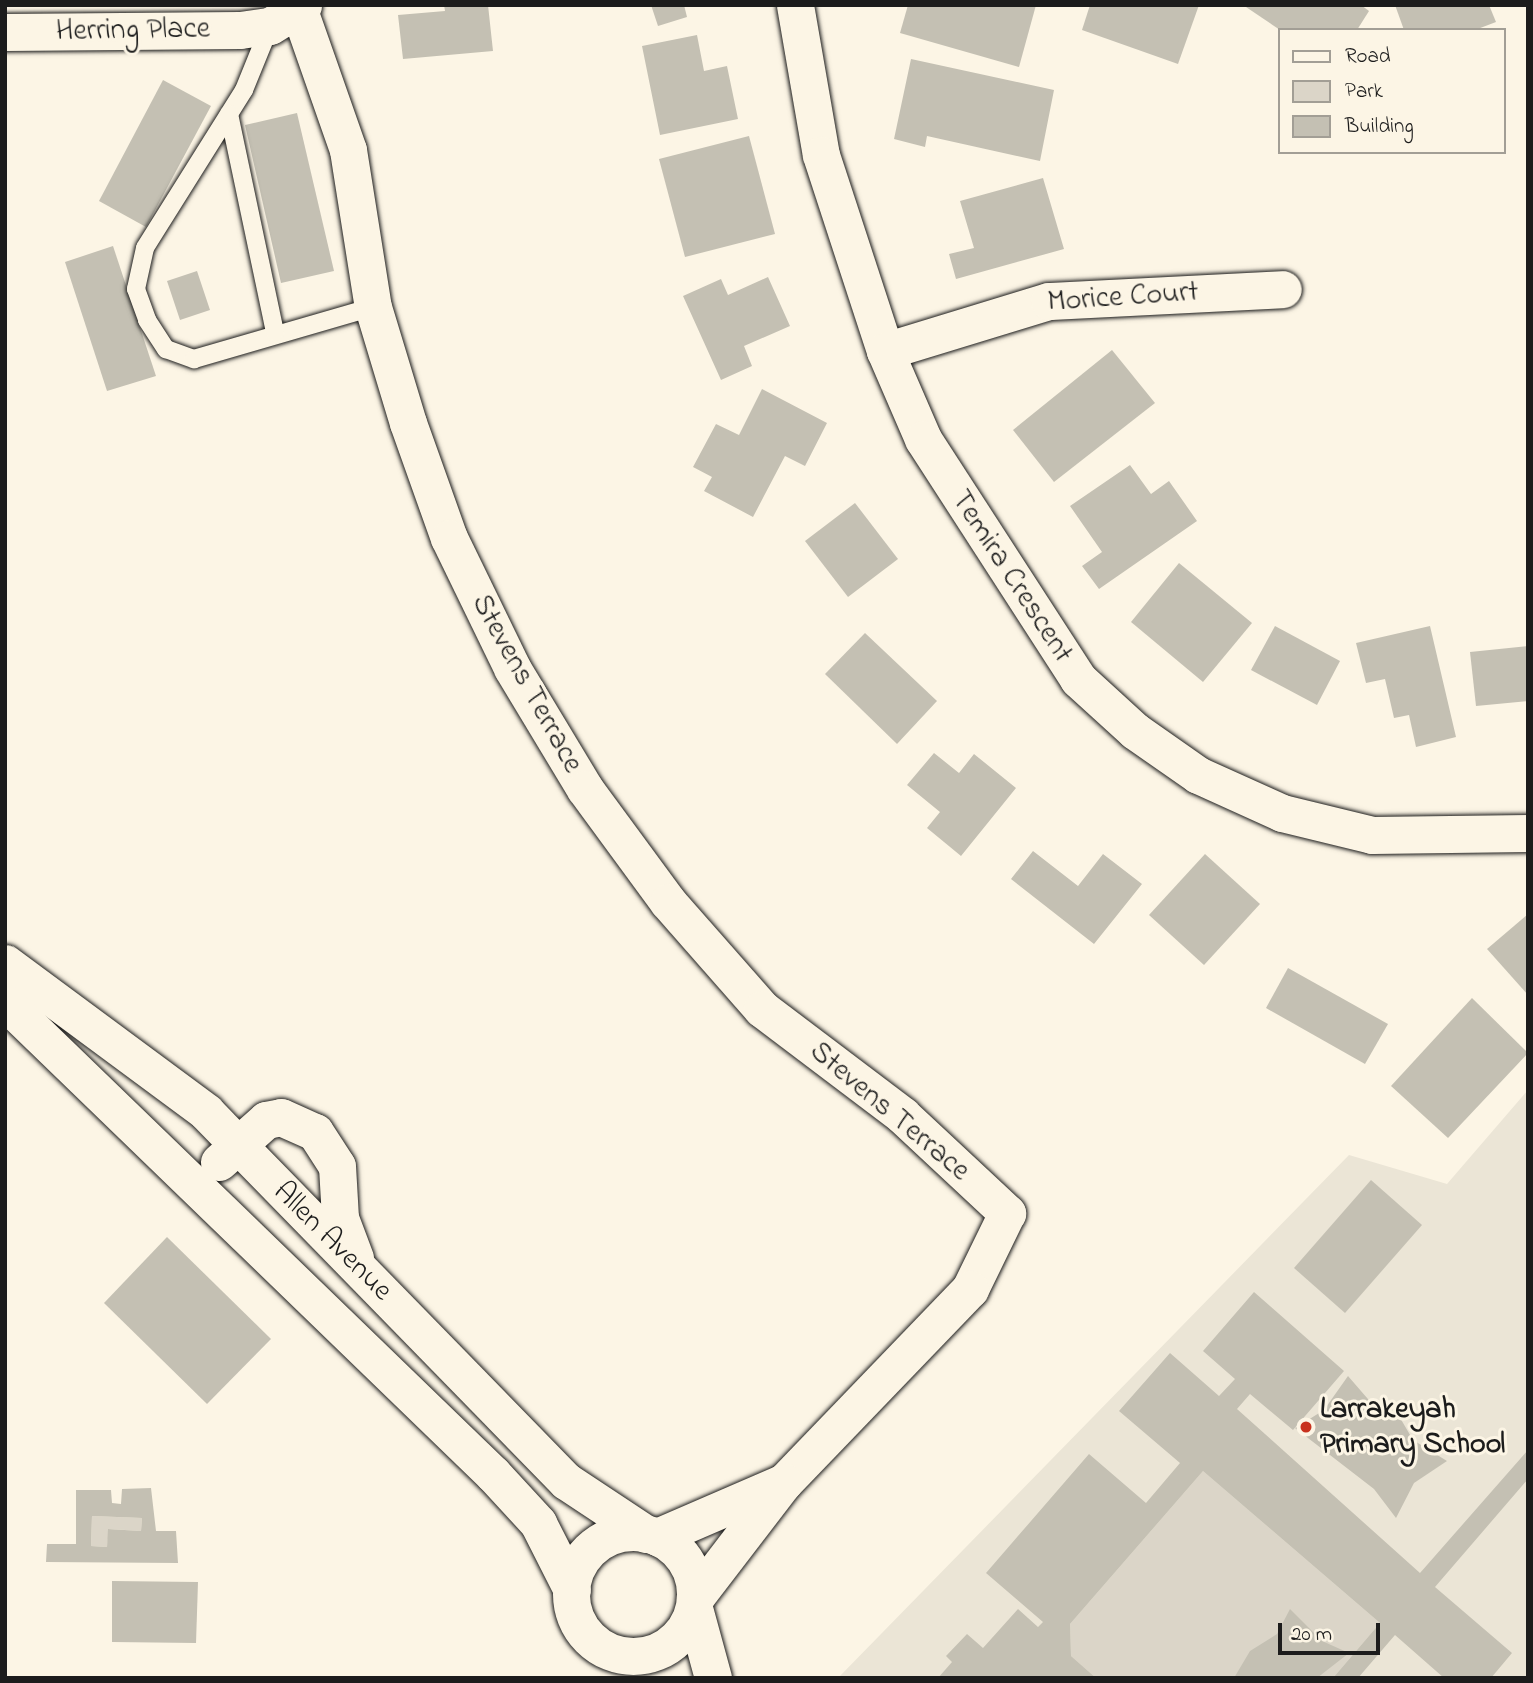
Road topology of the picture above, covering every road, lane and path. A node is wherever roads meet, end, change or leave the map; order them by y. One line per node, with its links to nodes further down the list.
1 (795, 5): 8 (street, Temira Crescent)
2 (290, 13): 3 (street, Herring Place); 4 (lane); 6 (street, Stevens Terrace)
3 (5, 32)
4 (229, 114): 7 (lane); 7 (lane)
5 (1283, 289): 8 (street, Morice Court)
6 (373, 307): 7 (lane); 15 (street, Stevens Terrace)
7 (275, 332)
8 (885, 351): 9 (street, Temira Crescent)
9 (1528, 833)
10 (5, 963): 12 (street, Allen Avenue)
11 (5, 1002): 13 (street, Allen Avenue)
12 (235, 1145): 13 (street); 14 (street, Allen Avenue); 14 (street)
13 (199, 1183): 17 (street, Allen Avenue)
14 (362, 1272): 16 (street, Allen Avenue)
15 (784, 1482): 16 (street); 18 (street)
16 (652, 1535): 17 (street); 18 (street)
17 (572, 1590): 19 (street)
18 (694, 1603): 19 (street); 21 (street)
19 (610, 1652): 20 (street)
20 (656, 1678)
21 (713, 1678)

